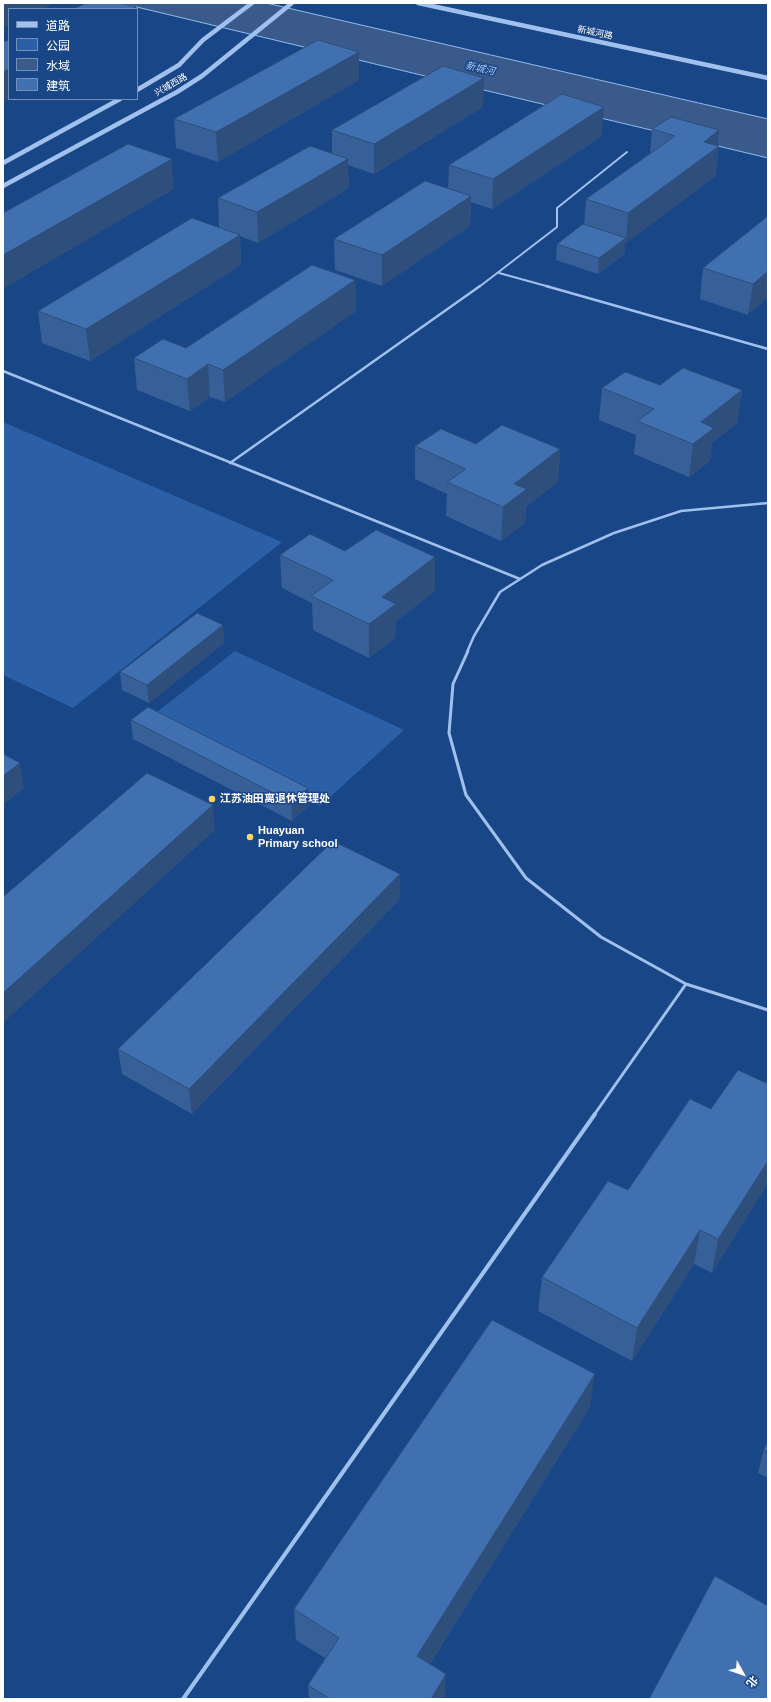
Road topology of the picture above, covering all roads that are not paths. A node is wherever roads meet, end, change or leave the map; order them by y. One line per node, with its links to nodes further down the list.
1 (252, 3): 5 (street, 兴城西路)
2 (292, 3): 9 (street, 兴城西路)
3 (418, 3): 4 (street, 新城河路)
4 (768, 78)
5 (138, 89)
6 (118, 100): 8 (street)
7 (627, 152): 10 (lane)
8 (3, 163)
9 (3, 186)
10 (499, 273): 11 (lane); 13 (lane)
11 (768, 349)
12 (3, 371): 13 (lane)
13 (230, 463): 15 (lane)
14 (768, 503): 15 (lane)
15 (520, 579): 16 (lane)
16 (686, 984): 17 (lane); 18 (lane)
17 (768, 1010)
18 (183, 1699)

